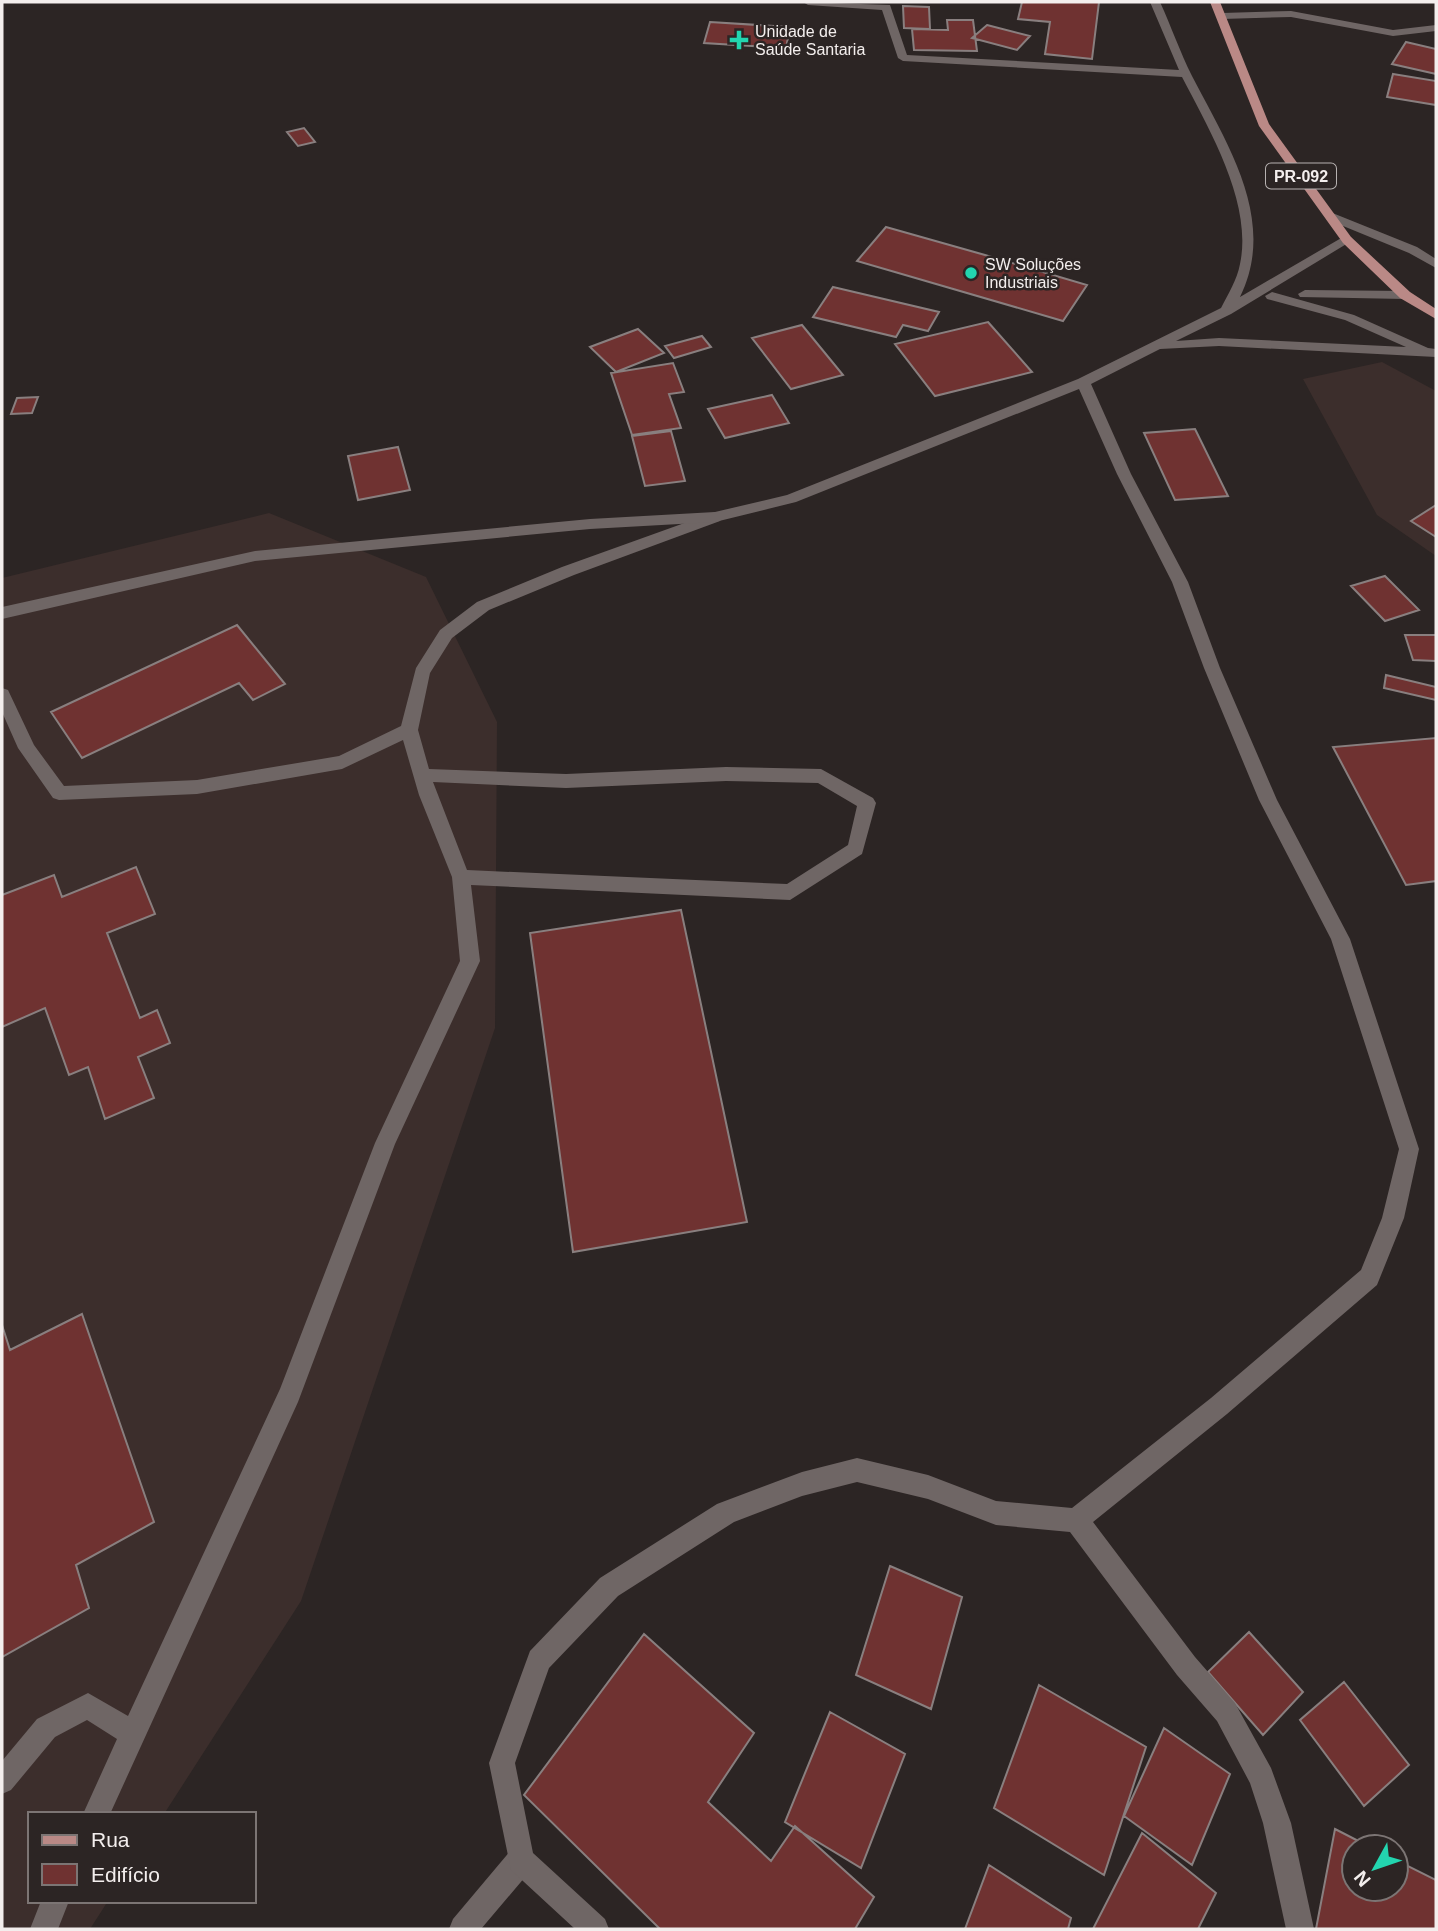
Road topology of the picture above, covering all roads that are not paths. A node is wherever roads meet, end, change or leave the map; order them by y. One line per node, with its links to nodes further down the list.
1 (808, 2): 6 (street)
2 (1155, 2): 6 (street)
3 (1215, 2): 4 (main road, PR-092)
4 (1222, 16): 5 (street); 7 (main road, PR-092)
5 (1436, 28)
6 (1186, 74): 15 (street)
7 (1330, 216): 8 (main road, PR-092); 9 (street)
8 (1348, 240): 12 (main road, PR-092); 14 (street)
9 (1413, 250): 10 (street); 11 (street)
10 (1436, 254)
11 (1436, 264)
12 (1405, 295): 13 (street); 16 (main road, PR-092)
13 (1272, 296): 14 (street); 18 (street)
14 (1246, 299): 15 (street)
15 (1226, 311): 17 (street)
16 (1436, 315)
17 (1155, 346): 18 (street); 19 (street)
18 (1434, 354)
19 (1083, 382): 20 (street); 26 (street)
20 (715, 517): 21 (street); 23 (street)
21 (2, 613)
22 (2, 694): 23 (street)
23 (409, 730): 24 (street)
24 (422, 775): 25 (street); 25 (street)
25 (461, 877): 27 (street)
26 (1076, 1520): 30 (street); 35 (street)
27 (133, 1734): 28 (street); 29 (street)
28 (2, 1781)
29 (97, 1812)
30 (521, 1860): 33 (street); 34 (street)
31 (54, 1903): 32 (street)
32 (44, 1929)
33 (463, 1929)
34 (595, 1929)
35 (1300, 1929)

